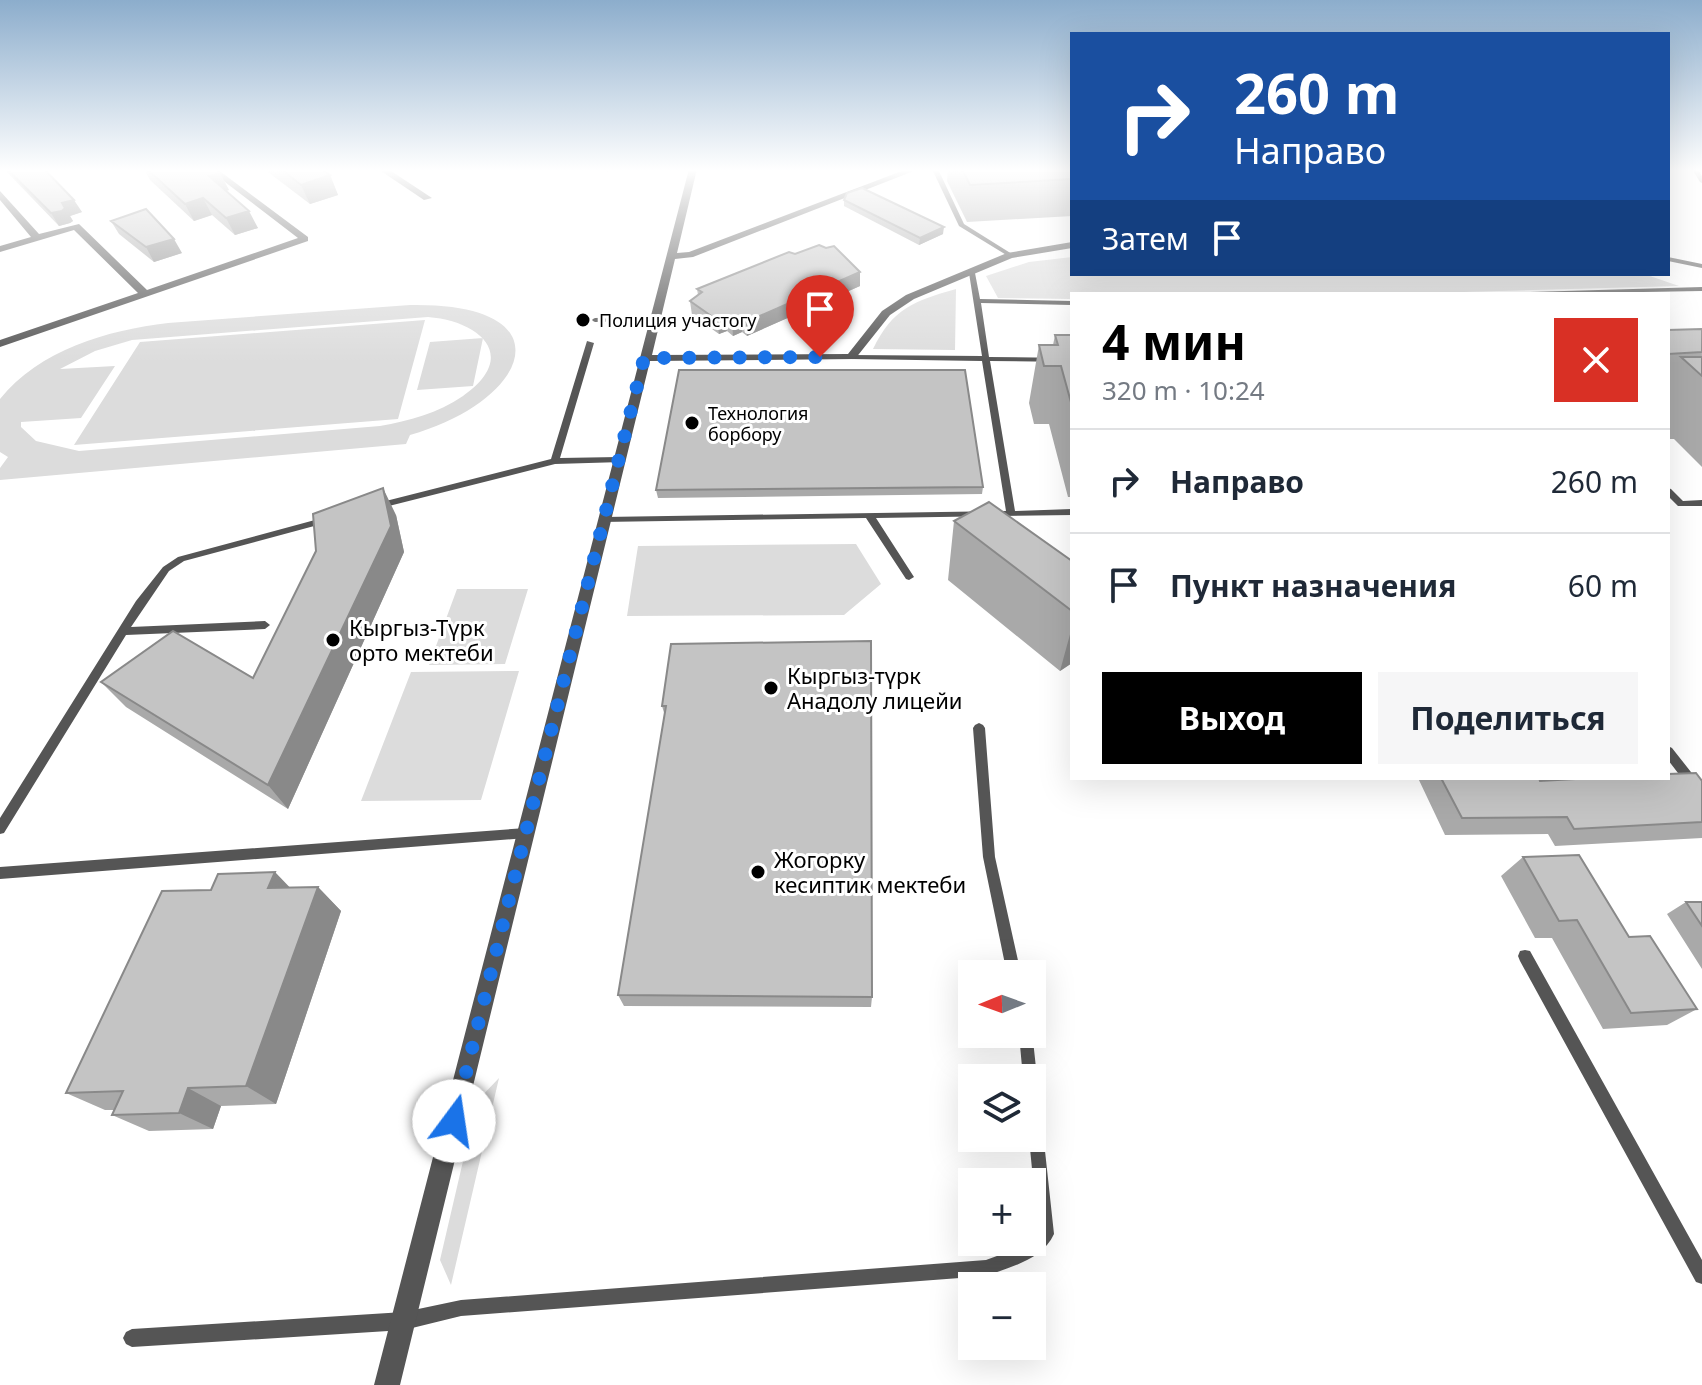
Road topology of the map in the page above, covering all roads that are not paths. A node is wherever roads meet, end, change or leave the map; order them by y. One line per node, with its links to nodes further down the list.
1 (33, 234): 8 (street)
2 (51, 234): 8 (street)
3 (84, 234): 18 (street)
4 (298, 234): 18 (street)
5 (676, 234): 12 (street)
6 (746, 234): 12 (street)
7 (975, 234): 11 (lane)
8 (37, 238): 10 (street)
9 (1070, 245): 11 (street)
10 (0, 249)
11 (1010, 255): 15 (street)
12 (670, 256): 26 (street)
13 (1670, 259): 14 (lane)
14 (1702, 266)
15 (972, 273): 19 (lane); 25 (street)
16 (1702, 289): 17 (lane)
17 (1599, 292)
18 (145, 294): 24 (street)
19 (977, 301): 20 (lane); 27 (lane)
20 (1070, 303)
21 (630, 319): 22 (lane)
22 (595, 320)
23 (590, 343): 30 (lane)
24 (0, 344)
25 (851, 357): 26 (street); 27 (lane)
26 (644, 358): 29 (street)
27 (986, 359): 28 (lane); 35 (lane)
28 (1070, 360)
29 (619, 460): 30 (lane); 38 (street)
30 (555, 461): 33 (lane)
31 (1670, 493): 32 (lane)
32 (1702, 503)
33 (364, 509)
34 (1070, 512): 35 (lane)
35 (1011, 514): 36 (lane)
36 (869, 515): 38 (lane); 39 (lane)
37 (333, 518): 41 (lane)
38 (604, 520): 46 (street)
39 (909, 577)
40 (265, 625): 41 (lane)
41 (123, 631): 45 (lane)
42 (979, 728): 49 (lane)
43 (1670, 754): 44 (lane)
44 (1702, 795)
45 (0, 829)
46 (526, 833): 47 (lane); 52 (street)
47 (0, 873)
48 (1525, 956): 51 (lane)
49 (1011, 960)
50 (1027, 1048): 52 (lane)
51 (1702, 1276)
52 (404, 1321): 53 (lane); 54 (street)
53 (132, 1338)
54 (387, 1385)

